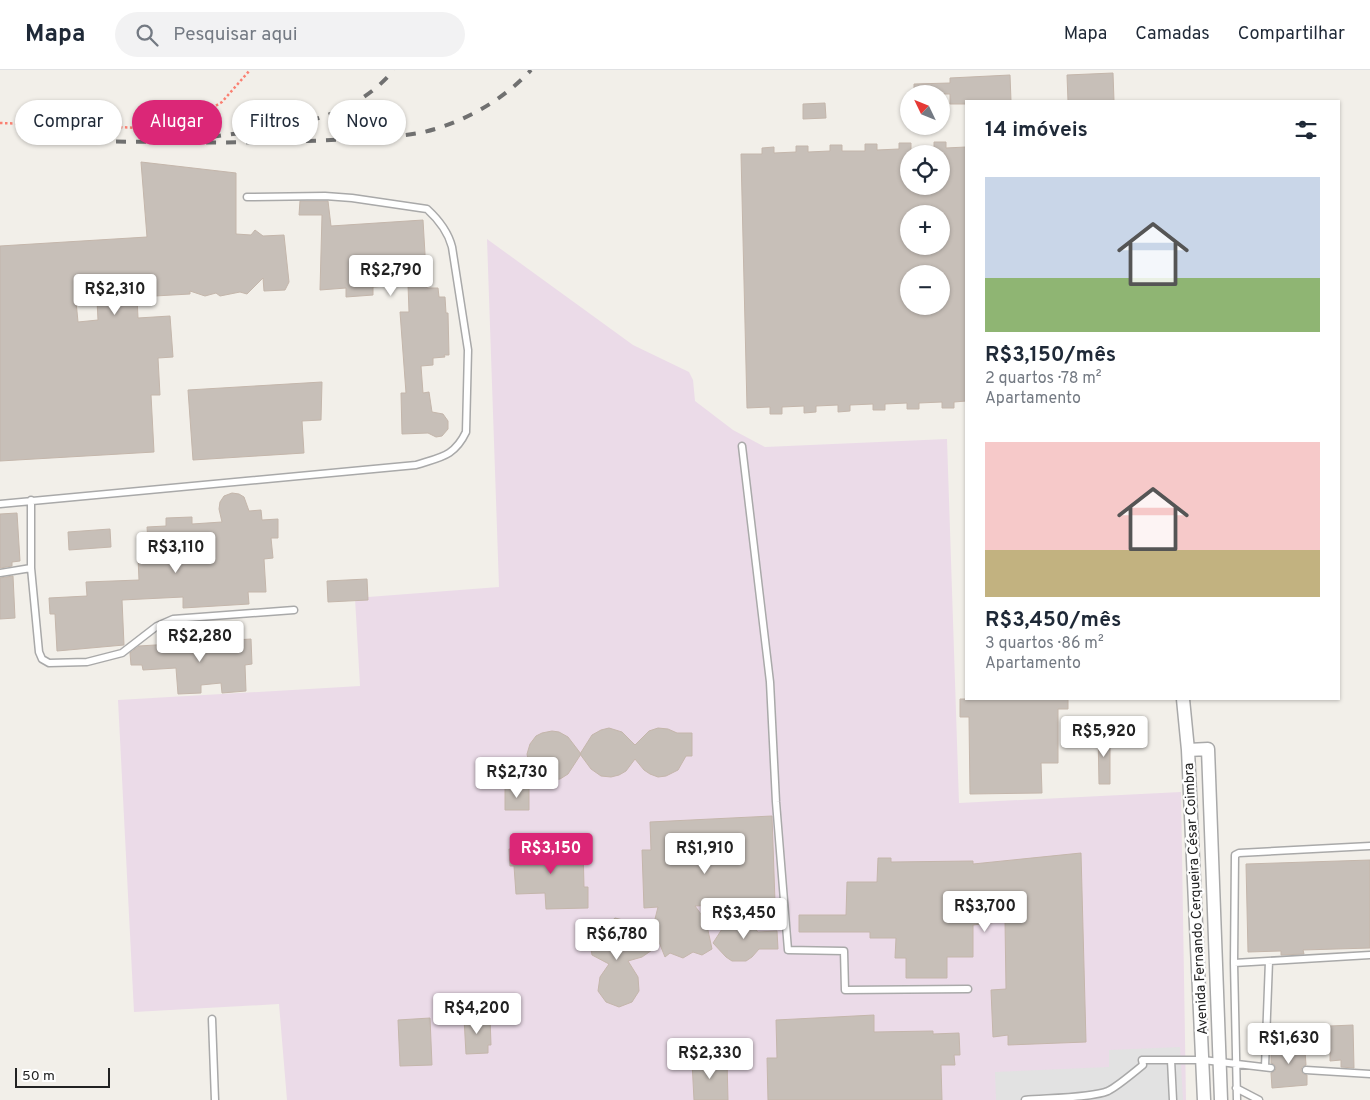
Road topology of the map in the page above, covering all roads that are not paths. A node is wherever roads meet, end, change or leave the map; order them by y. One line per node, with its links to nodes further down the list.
1 (247, 197): 3 (lane)
2 (742, 446): 14 (lane)
3 (31, 500): 4 (lane); 5 (lane)
4 (0, 504)
5 (31, 568): 6 (lane); 7 (lane)
6 (0, 573)
7 (294, 610)
8 (1183, 700): 9 (street, Avenida Fernando Cerqueira César Coimbra)
9 (1188, 750): 17 (street, Avenida Fernando Cerqueira César Coimbra); 18 (street)
10 (1370, 846): 13 (lane)
11 (1370, 956): 12 (lane)
12 (1269, 961): 13 (lane); 19 (lane)
13 (1234, 963): 19 (lane)
14 (968, 989)
15 (212, 1019): 23 (lane)
16 (1171, 1060): 17 (lane); 24 (lane); 25 (lane)
17 (1203, 1060): 18 (lane); 26 (street, Avenida Fernando Cerqueira César Coimbra)
18 (1220, 1062): 19 (lane); 27 (street)
19 (1235, 1064): 22 (lane)
20 (1306, 1070): 21 (lane)
21 (1370, 1074)
22 (1236, 1088): 28 (lane); 29 (lane)
23 (215, 1100)
24 (1025, 1100)
25 (1173, 1100)
26 (1204, 1100)
27 (1221, 1100)
28 (1237, 1100)
29 (1259, 1100)

